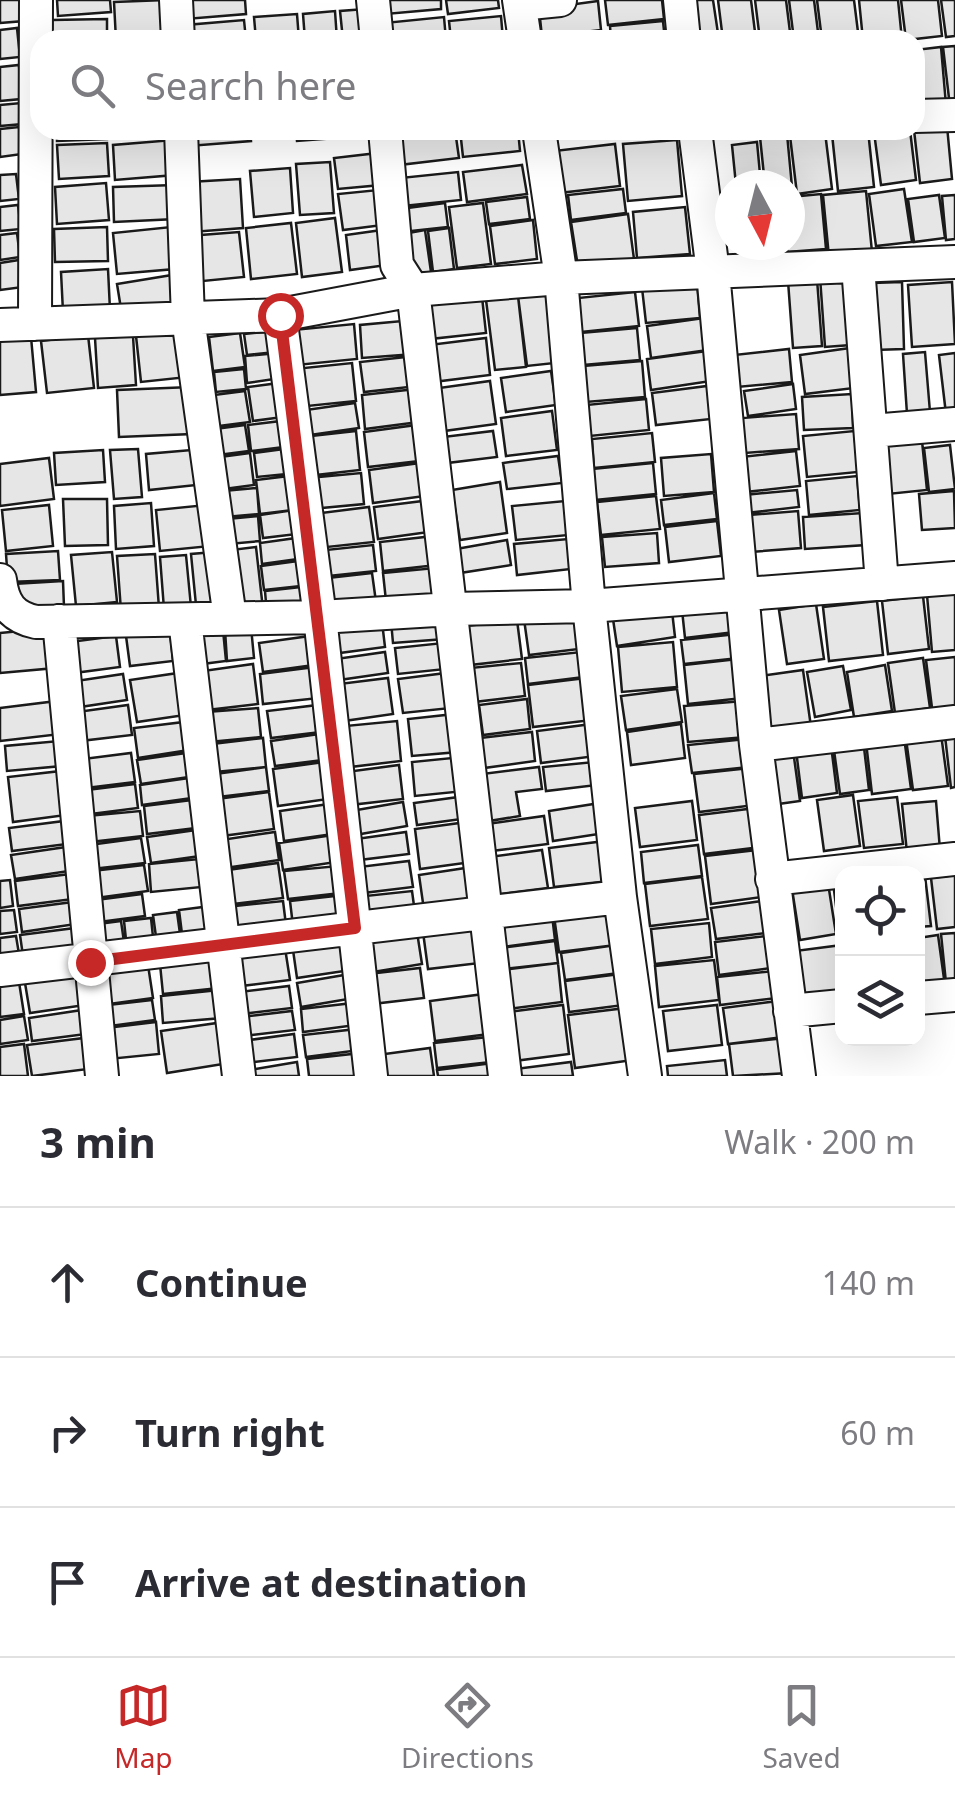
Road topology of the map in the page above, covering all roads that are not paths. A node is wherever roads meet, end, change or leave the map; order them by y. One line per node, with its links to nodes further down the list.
1 (36, 0): 7 (street)
2 (176, 0): 8 (street)
3 (373, 0): 9 (street)
4 (560, 0): 6 (street)
5 (680, 0): 11 (street)
6 (520, 2): 10 (street)
7 (36, 30)
8 (178, 30)
9 (376, 30)
10 (524, 30)
11 (683, 30)
12 (955, 115): 13 (street)
13 (925, 116)
14 (35, 140): 26 (street)
15 (181, 140): 25 (street)
16 (386, 140): 23 (street)
17 (541, 140): 22 (street)
18 (696, 140): 21 (street)
19 (955, 262): 20 (street)
20 (858, 266): 21 (street); 29 (street)
21 (712, 272): 22 (street); 33 (street)
22 (562, 278): 23 (street); 34 (street)
23 (412, 290): 24 (street); 35 (street)
24 (280, 315): 25 (street); 37 (street)
25 (188, 318): 26 (street); 36 (street)
26 (34, 324): 27 (street)
27 (0, 325)
28 (955, 424): 29 (street)
29 (872, 431): 32 (street)
30 (955, 578): 32 (street)
31 (0, 580): 39 (street)
32 (882, 584): 33 (street)
33 (743, 596): 34 (street); 41 (street)
34 (589, 606): 35 (street); 44 (street)
35 (452, 609): 37 (street); 45 (street)
36 (230, 618): 37 (street); 38 (street)
37 (320, 618): 46 (street)
38 (186, 620): 39 (street); 47 (street)
39 (59, 621): 48 (street)
40 (955, 722): 41 (street)
41 (756, 745): 43 (street)
42 (955, 859): 43 (street)
43 (772, 879): 53 (street)
44 (620, 896): 45 (street); 58 (street)
45 (486, 913): 46 (street); 57 (street)
46 (355, 928): 47 (street); 56 (street)
47 (225, 942): 48 (street); 55 (street)
48 (90, 962): 49 (street); 54 (street)
49 (0, 970)
50 (955, 995): 51 (street)
51 (925, 997)
52 (835, 1007): 53 (street)
53 (790, 1011): 59 (street)
54 (102, 1076)
55 (238, 1076)
56 (371, 1076)
57 (506, 1076)
58 (644, 1076)
59 (799, 1076)

